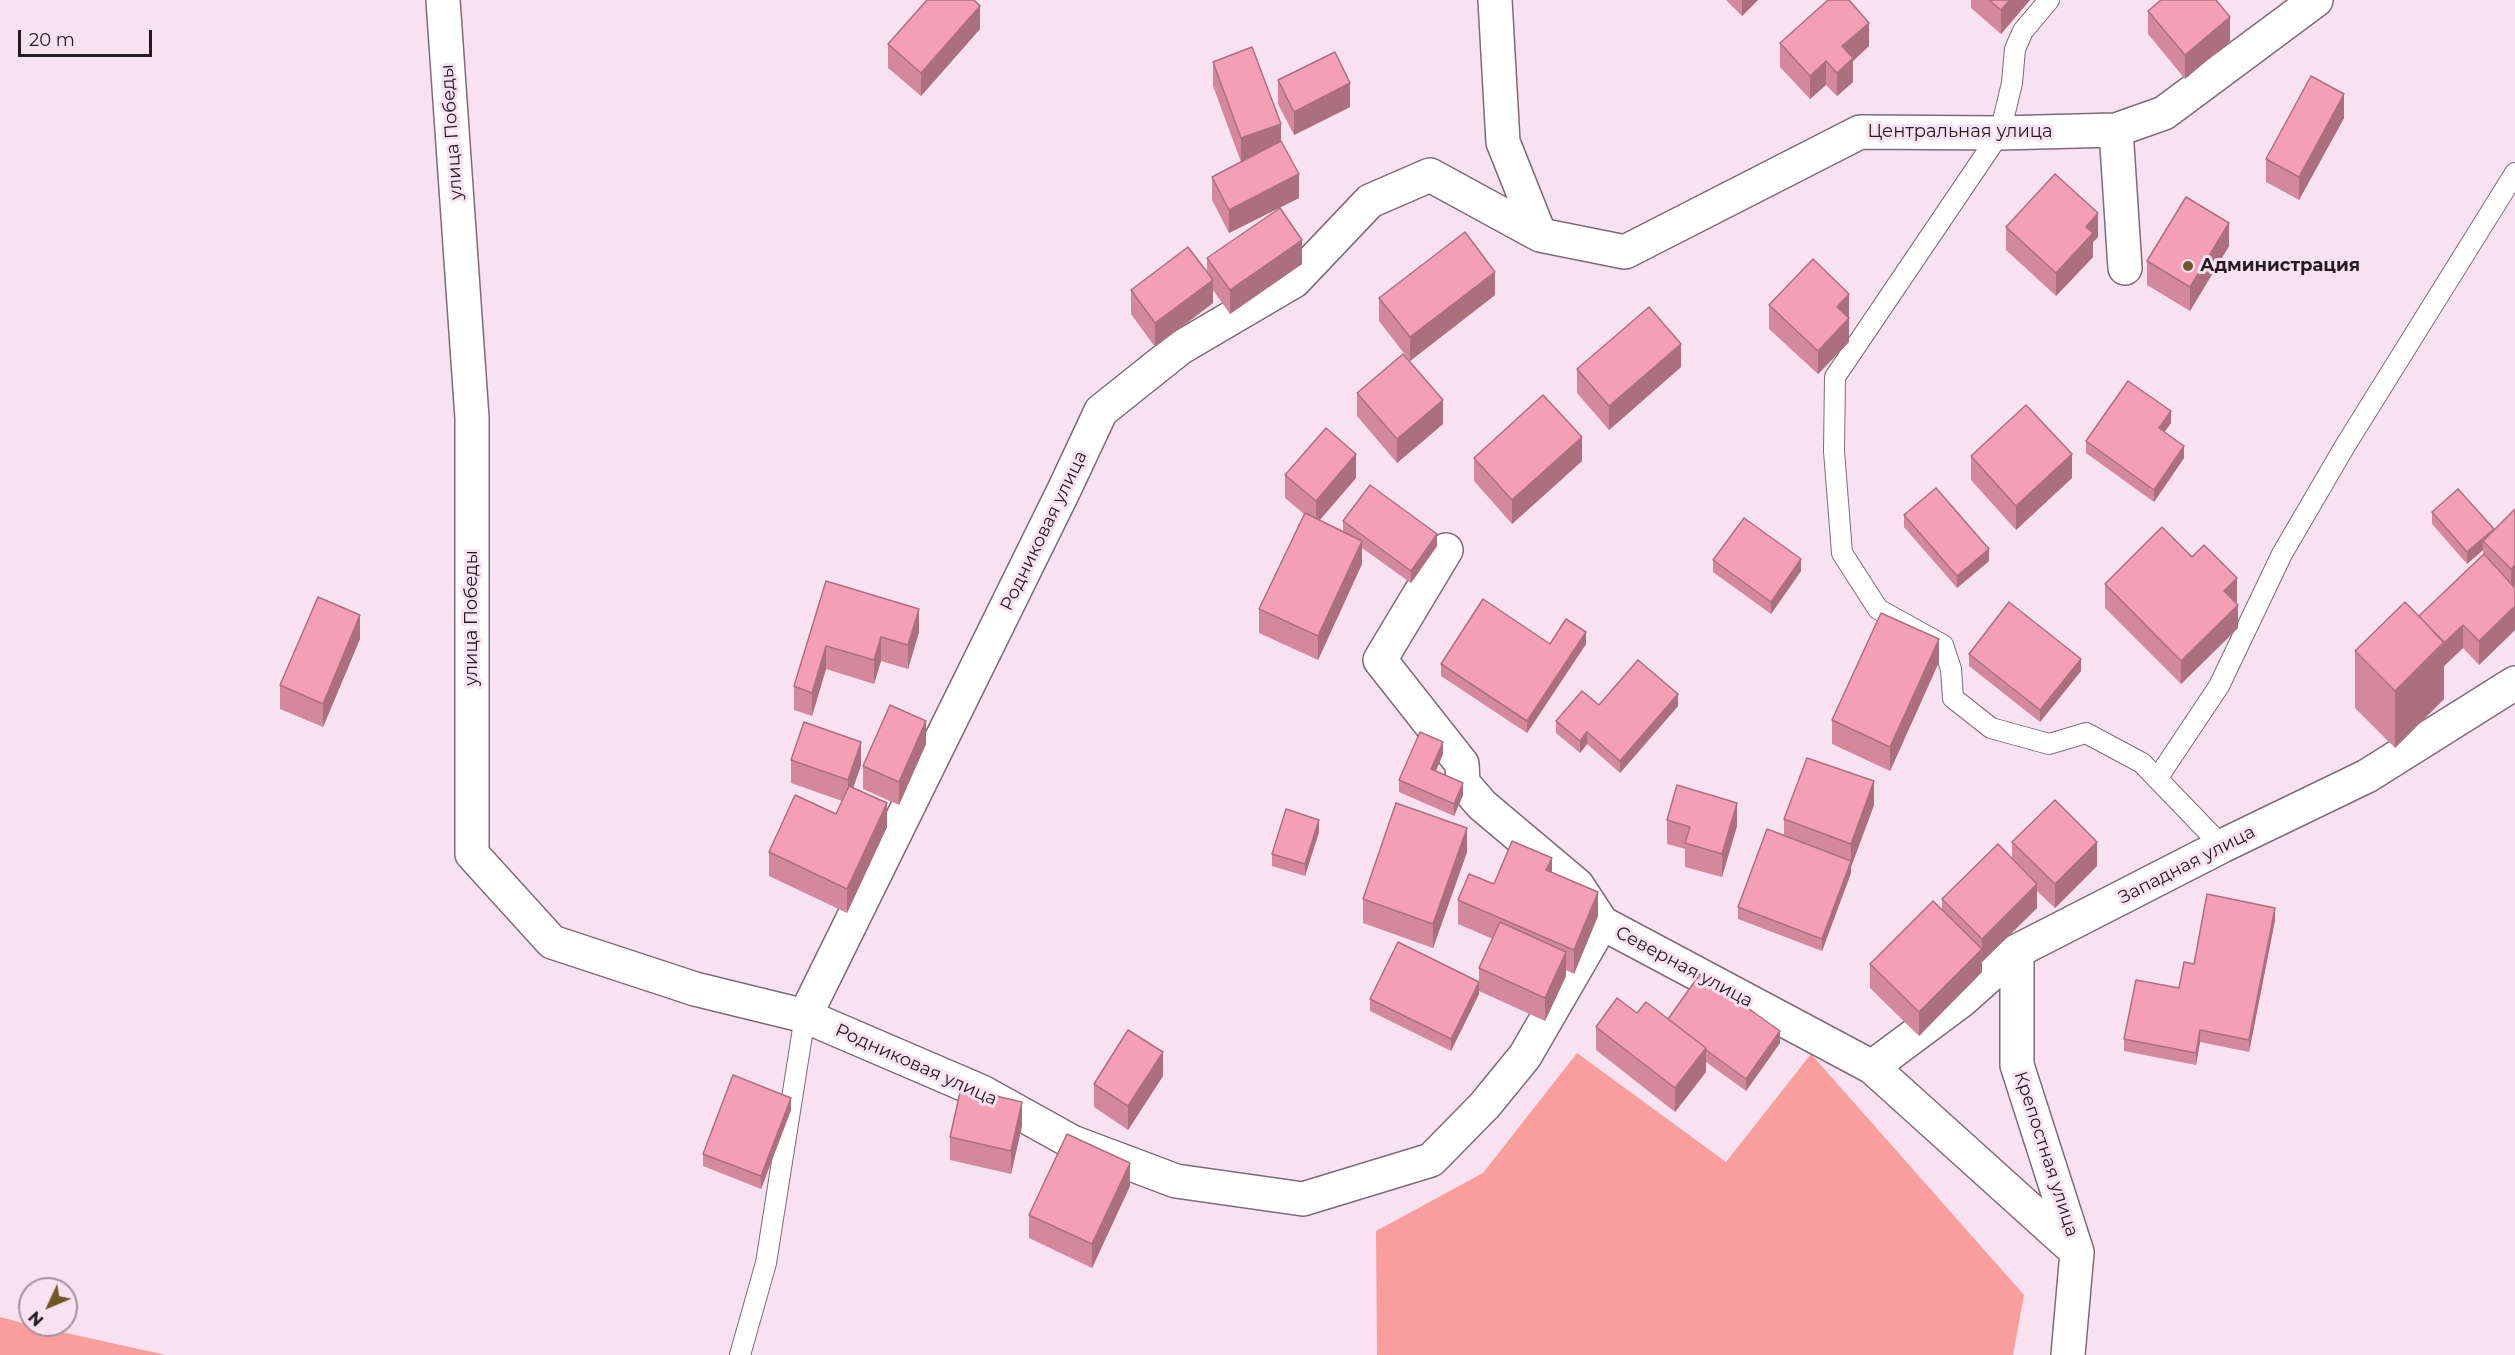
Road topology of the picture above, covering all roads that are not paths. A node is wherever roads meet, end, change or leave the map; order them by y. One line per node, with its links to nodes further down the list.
1 (443, 0): 17 (street, улица Победы)
2 (1495, 0): 9 (street)
3 (2049, 0): 6 (lane)
4 (2316, 0): 5 (street, Центральная улица)
5 (2116, 130): 6 (street, Центральная улица); 10 (street)
6 (2000, 132): 9 (street, Центральная улица); 13 (lane)
7 (2515, 173): 13 (lane)
8 (1430, 176): 9 (street, Центральная улица); 17 (street, Родниковая улица)
9 (1540, 235)
10 (2125, 268)
11 (1446, 550): 15 (street, Северная улица)
12 (2515, 683): 14 (street, Западная улица)
13 (2157, 779): 14 (lane)
14 (2222, 846): 16 (street, Западная улица)
15 (1602, 923): 17 (street, Родниковая улица); 18 (street, Северная улица)
16 (2017, 951): 18 (street, Западная улица); 19 (street, Крепостная улица)
17 (805, 1016): 20 (lane, Родниковая улица)
18 (1872, 1067): 19 (street, Северная улица)
19 (2077, 1252): 21 (street, Крепостная улица)
20 (740, 1355)
21 (2068, 1355)

